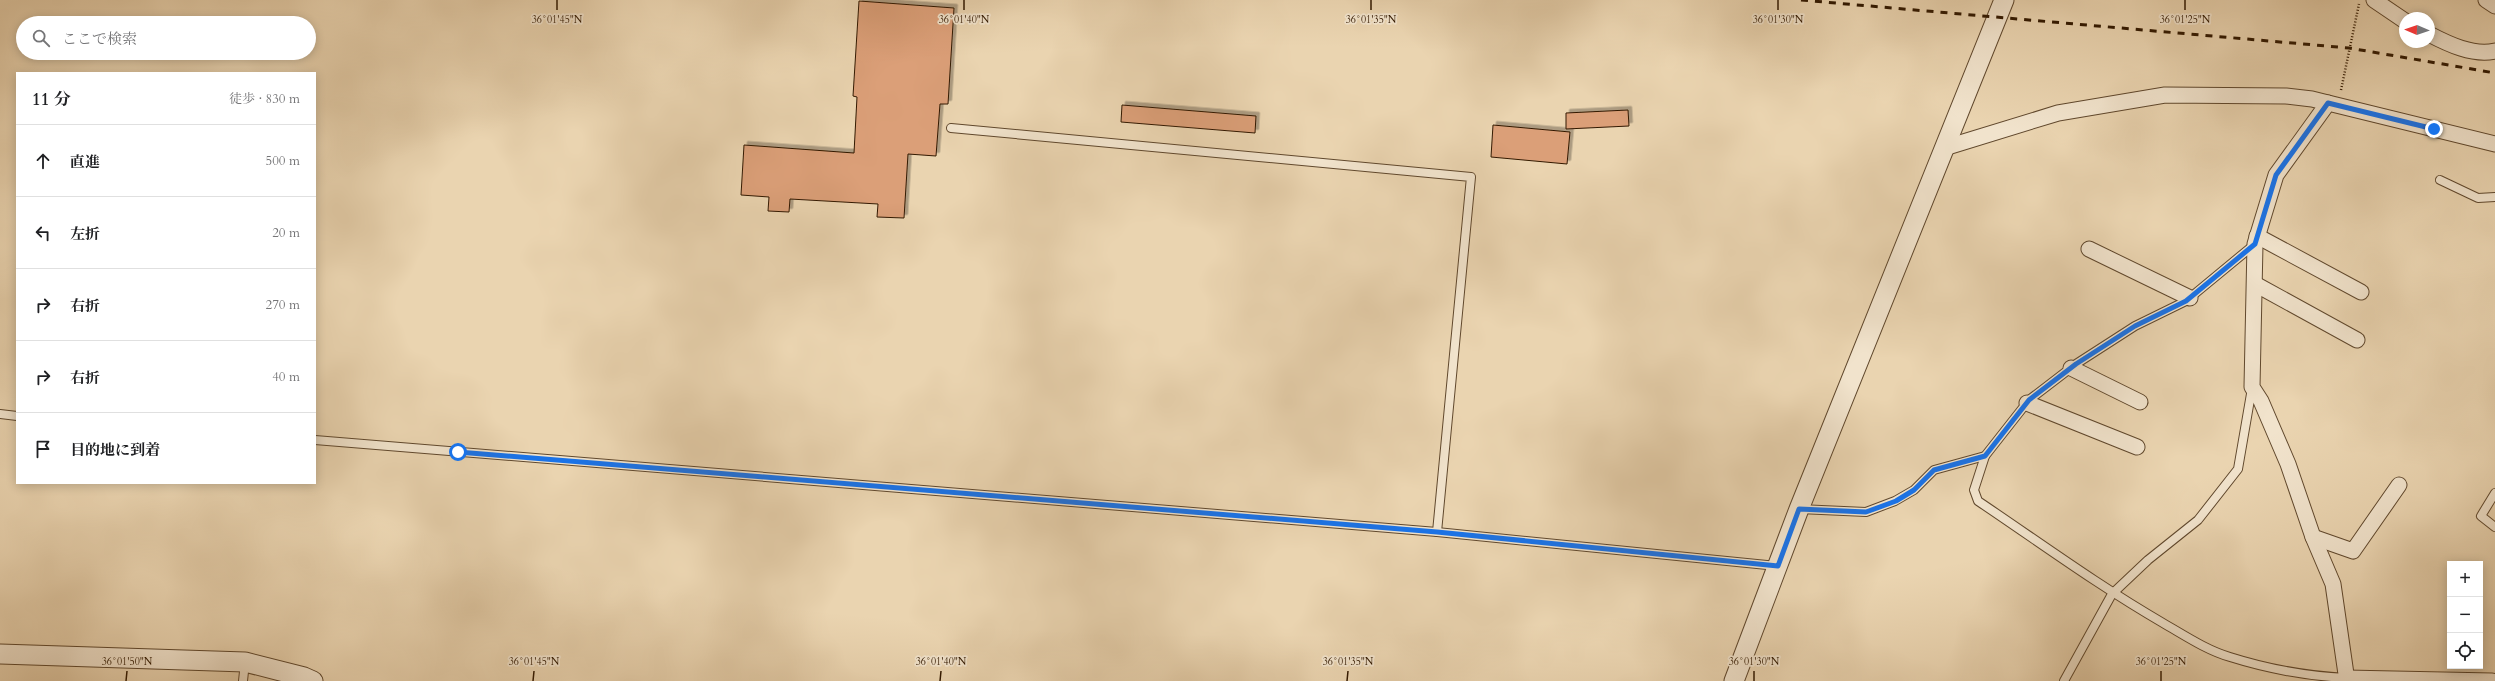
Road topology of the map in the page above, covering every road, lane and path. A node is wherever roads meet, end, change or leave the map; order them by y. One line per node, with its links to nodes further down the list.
1 (2004, 0): 12 (street)
2 (2360, 0): 9 (path)
3 (2374, 0): 6 (street)
4 (2486, 0): 5 (street)
5 (2495, 6)
6 (2399, 17)
7 (2435, 37): 8 (street)
8 (2495, 51)
9 (2333, 104): 11 (street); 12 (street); 15 (street)
10 (951, 128): 34 (lane)
11 (2495, 144)
12 (1944, 148): 32 (street)
13 (2440, 180): 14 (lane)
14 (2495, 197)
15 (2256, 240): 17 (street); 18 (street); 19 (lane)
16 (2090, 249): 19 (street)
17 (2255, 284): 20 (street); 22 (street)
18 (2361, 292)
19 (2190, 298): 21 (lane)
20 (2357, 340)
21 (2071, 368): 23 (street); 24 (lane)
22 (2252, 387): 35 (street); 37 (lane)
23 (2140, 402)
24 (2027, 403): 28 (street); 29 (lane)
25 (0, 414): 26 (lane)
26 (16, 416)
27 (316, 440): 34 (lane)
28 (2137, 447)
29 (1985, 456): 32 (lane); 37 (lane)
30 (2399, 485): 35 (street)
31 (2495, 493): 33 (lane)
32 (1799, 509): 36 (street)
33 (2495, 527)
34 (1437, 532): 36 (lane)
35 (2313, 537): 40 (street)
36 (1778, 566): 43 (street)
37 (2112, 594): 40 (lane); 44 (lane)
38 (0, 654): 39 (street)
39 (245, 662): 41 (lane); 42 (street)
40 (2347, 679): 45 (street)
41 (243, 681)
42 (313, 681)
43 (1734, 681)
44 (2064, 681)
45 (2492, 681)

